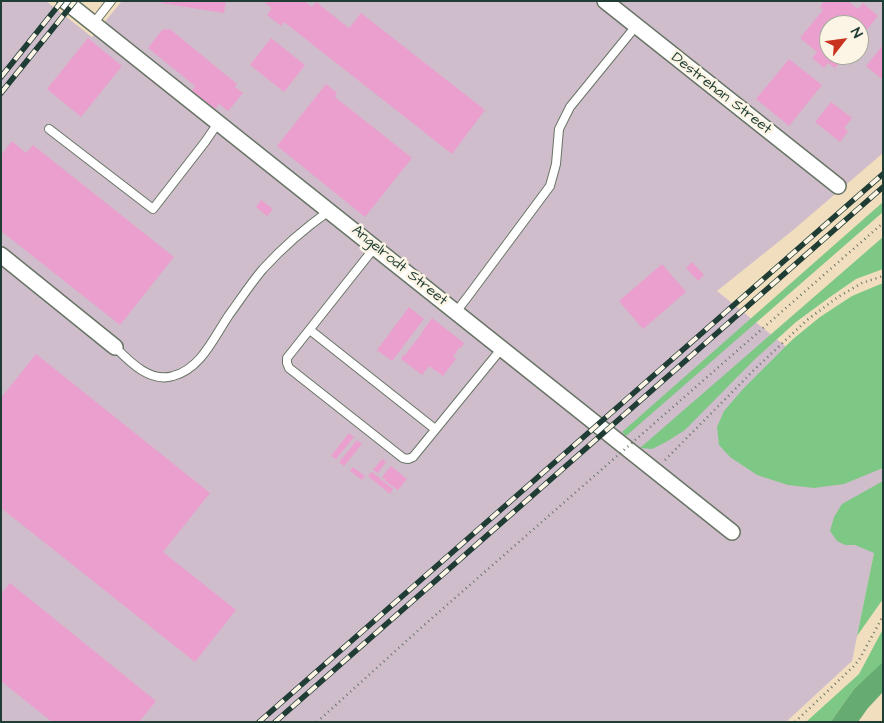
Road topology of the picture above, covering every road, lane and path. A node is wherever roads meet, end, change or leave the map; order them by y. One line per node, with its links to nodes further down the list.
1 (65, 1): 4 (street, Angelrodt Street)
2 (111, 1): 4 (lane)
3 (605, 1): 5 (street, Destrehan Street)
4 (93, 24): 6 (street, Angelrodt Street)
5 (636, 26): 8 (street, Destrehan Street); 14 (lane)
6 (218, 123): 7 (lane); 9 (street, Angelrodt Street)
7 (49, 129)
8 (838, 186)
9 (329, 211): 11 (street, Angelrodt Street); 16 (lane)
10 (883, 223): 22 (path, bridge)
11 (375, 247): 14 (street, Angelrodt Street); 15 (lane)
12 (1, 255): 16 (street)
13 (883, 276): 19 (path)
14 (456, 312): 17 (street, Angelrodt Street)
15 (310, 330): 18 (lane); 18 (lane)
16 (114, 347)
17 (502, 348): 18 (lane); 19 (street, Angelrodt Street)
18 (434, 429)
19 (656, 470): 20 (street, Angelrodt Street)
20 (732, 532)
21 (883, 616): 23 (path)
22 (317, 722)
23 (795, 722)

